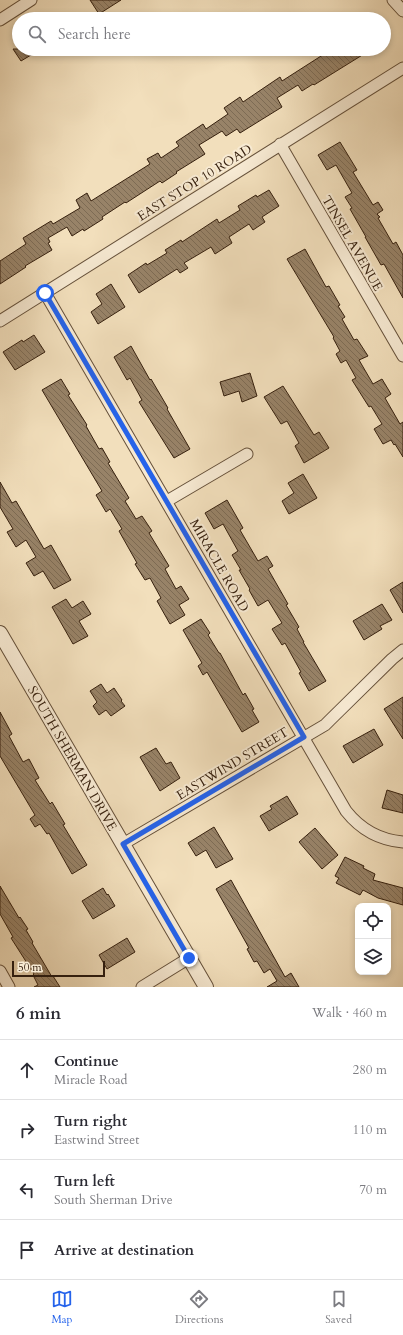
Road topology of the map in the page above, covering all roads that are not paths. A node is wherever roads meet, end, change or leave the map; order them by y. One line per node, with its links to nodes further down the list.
1 (31, 0): 5 (street)
2 (393, 0): 3 (street)
3 (403, 11)
4 (12, 12): 6 (street)
5 (12, 12)
6 (0, 20)
7 (403, 68): 8 (street, EAST STOP 10 ROAD)
8 (280, 144): 9 (street, EAST STOP 10 ROAD); 11 (street, TINSEL AVENUE)
9 (45, 293): 10 (street, EAST STOP 10 ROAD); 13 (street, MIRACLE ROAD)
10 (0, 321)
11 (403, 356)
12 (247, 454): 13 (street)
13 (167, 501): 16 (street, MIRACLE ROAD)
14 (0, 633): 18 (street, SOUTH SHERMAN DRIVE)
15 (403, 650): 16 (street, EASTWIND STREET)
16 (304, 737): 17 (street, MIRACLE ROAD); 18 (street, EASTWIND STREET)
17 (403, 842)
18 (123, 844): 19 (street, SOUTH SHERMAN DRIVE)
19 (189, 958): 22 (street); 23 (street, SOUTH SHERMAN DRIVE)
20 (0, 971): 21 (street)
21 (9, 987)
22 (142, 987)
23 (206, 987)

